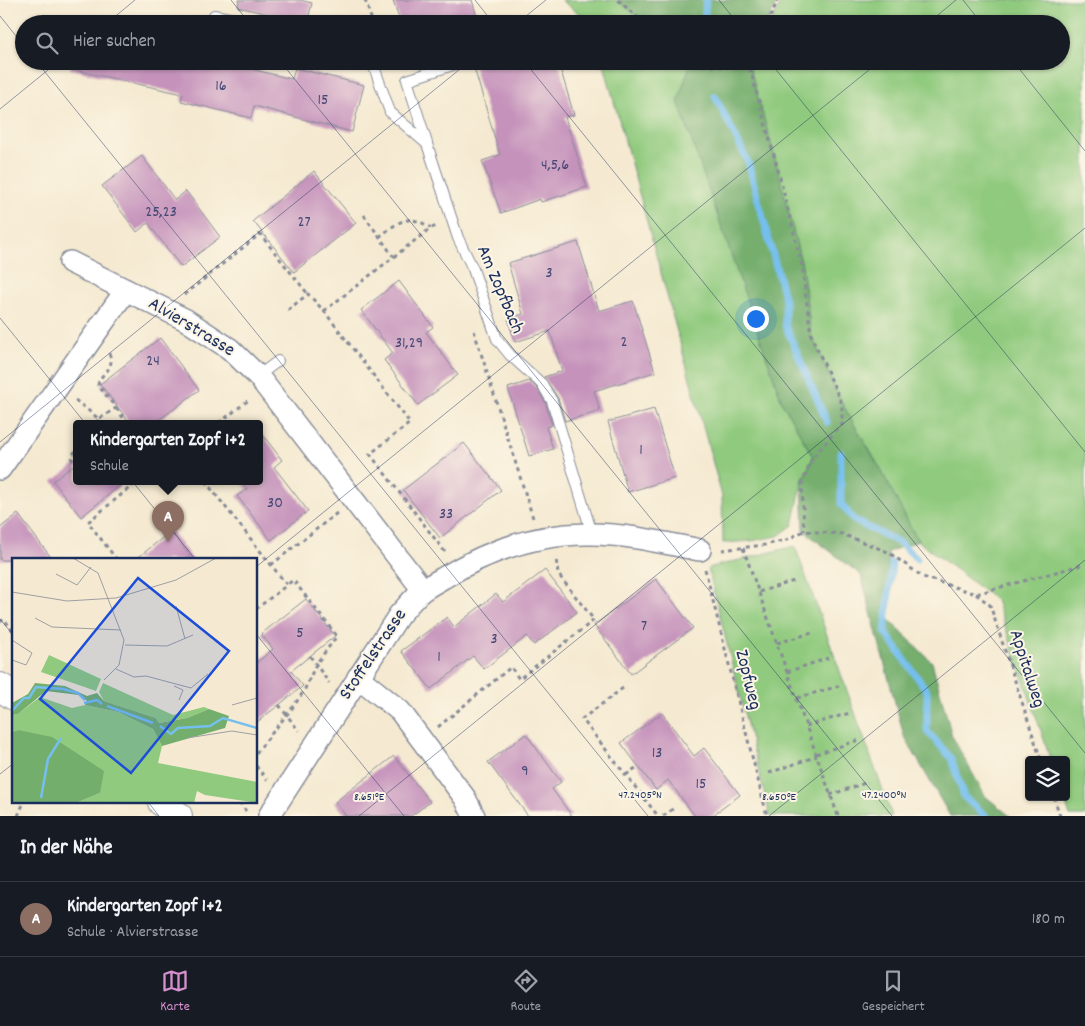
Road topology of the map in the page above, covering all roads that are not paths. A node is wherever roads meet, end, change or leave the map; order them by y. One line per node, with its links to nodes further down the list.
1 (375, 70): 3 (lane)
2 (438, 70): 3 (lane, Am Zopfbach)
3 (427, 144): 9 (lane, Am Zopfbach)
4 (70, 262): 5 (street)
5 (126, 290): 7 (street, Alvierstrasse); 8 (street, Alvierstrasse)
6 (278, 361): 7 (lane)
7 (262, 382): 11 (street, Alvierstrasse)
8 (0, 468)
9 (592, 534): 10 (street, Stoffelstrasse); 11 (street, Stoffelstrasse)
10 (700, 550)
11 (423, 590): 12 (street, Stoffelstrasse)
12 (358, 677): 17 (street, Stoffelstrasse); 18 (street)
13 (0, 687): 14 (street)
14 (12, 695)
15 (164, 804): 16 (street)
16 (178, 816)
17 (269, 816)
18 (474, 816)

